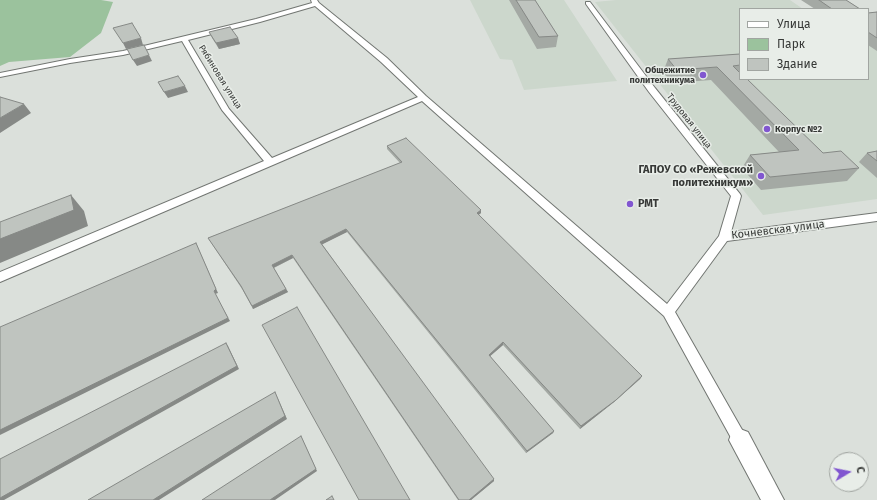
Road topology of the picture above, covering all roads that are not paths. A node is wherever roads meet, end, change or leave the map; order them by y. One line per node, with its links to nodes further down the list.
1 (315, 2): 3 (street); 5 (street)
2 (588, 3): 8 (street, Трудовая улица)
3 (184, 39): 4 (street); 6 (street, Рябиновая улица)
4 (0, 75)
5 (423, 98): 6 (street); 10 (street)
6 (270, 162): 9 (street)
7 (877, 217): 8 (street, Кочневская улица)
8 (724, 237): 10 (street, Кочневская улица)
9 (0, 277)
10 (668, 312): 11 (street)
11 (740, 440): 12 (street)
12 (773, 500)

